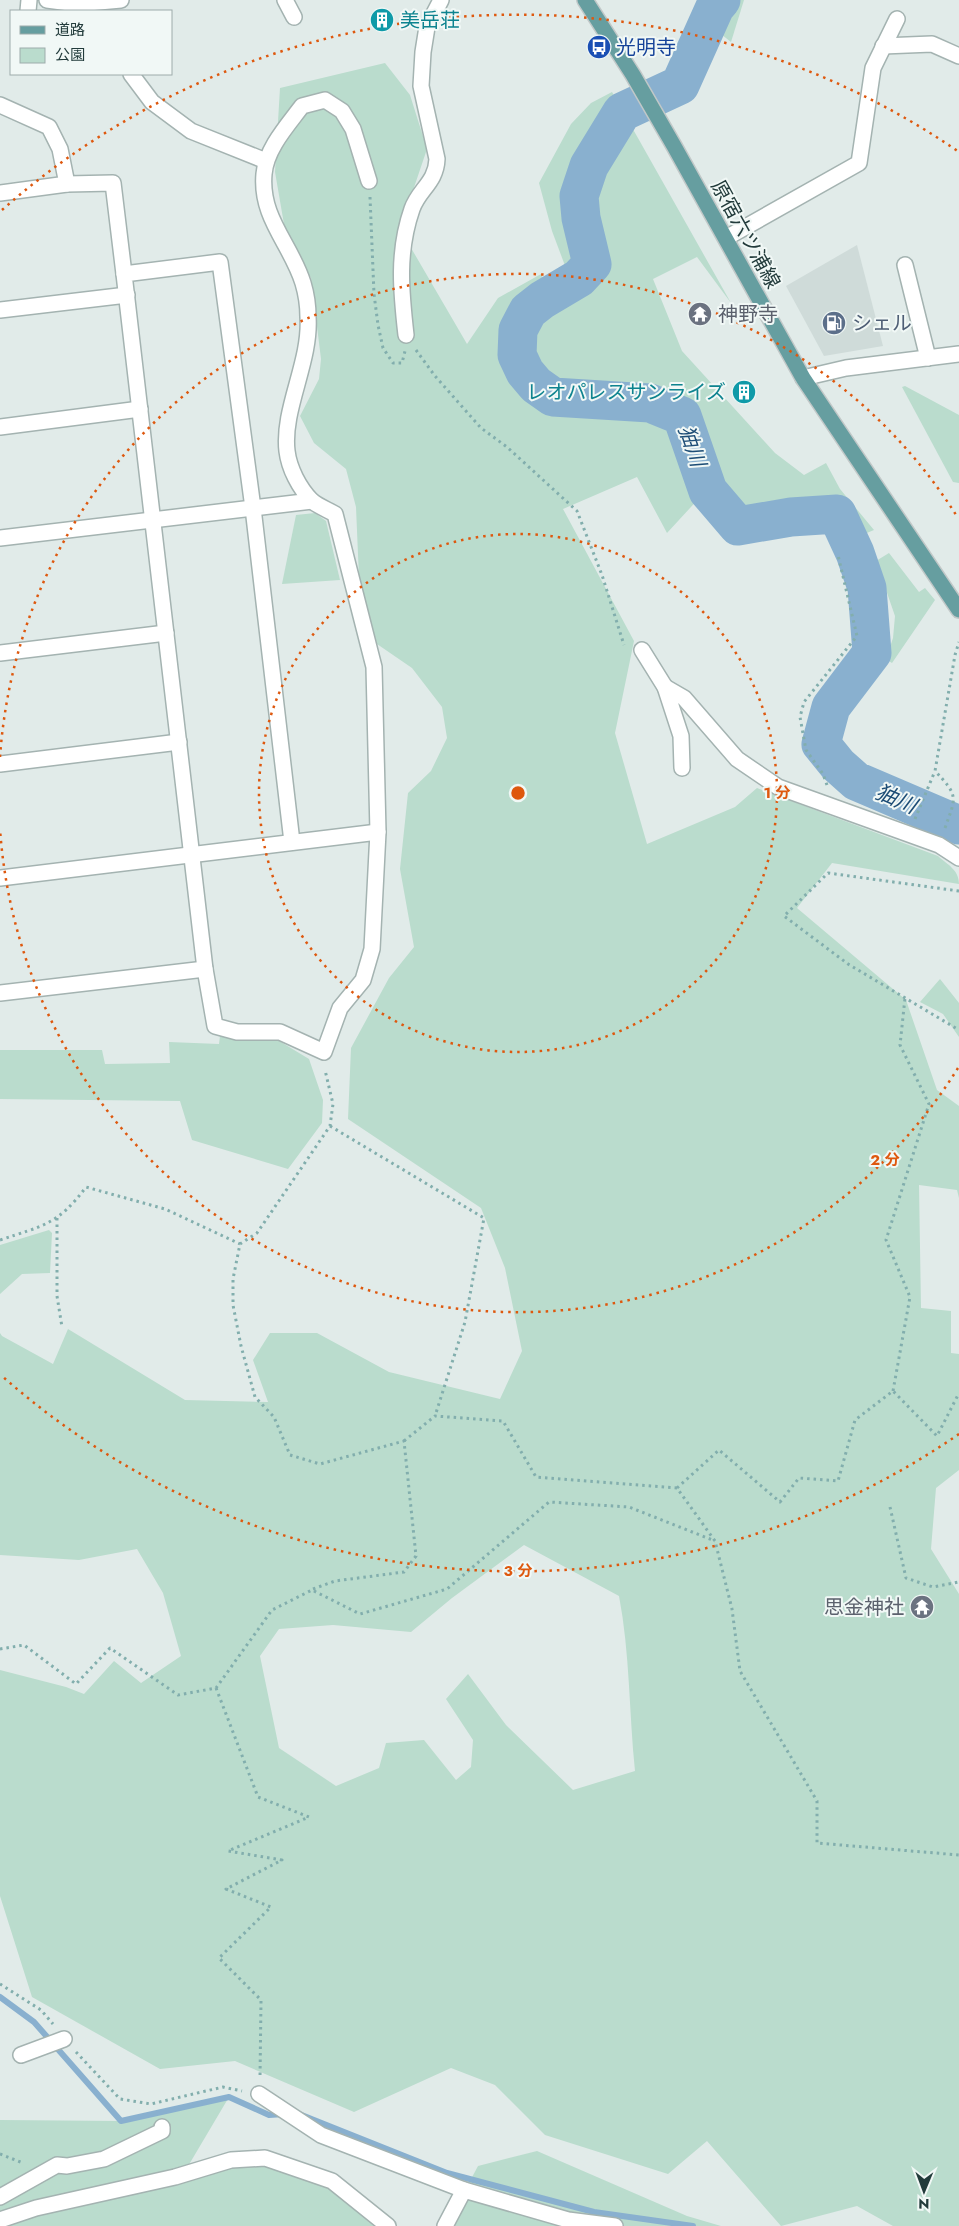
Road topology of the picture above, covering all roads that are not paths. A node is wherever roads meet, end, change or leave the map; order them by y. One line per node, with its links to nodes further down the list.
1 (47, 0): 2 (street)
2 (121, 0)
3 (286, 0): 6 (street)
4 (441, 0): 21 (street)
5 (585, 0): 16 (main road, 原宿六ツ浦線)
6 (294, 17)
7 (897, 19): 8 (street)
8 (883, 46): 9 (street); 16 (street)
9 (959, 56)
10 (132, 75): 12 (street)
11 (0, 105): 14 (street)
12 (266, 161): 13 (street); 27 (street)
13 (369, 181)
14 (67, 184): 15 (street); 18 (street)
15 (0, 193)
16 (726, 238): 24 (main road, 原宿六ツ浦線)
17 (905, 265): 23 (street)
18 (124, 274): 19 (street); 28 (street)
19 (127, 295): 20 (street); 25 (street)
20 (0, 310)
21 (406, 335)
22 (959, 354): 23 (street)
23 (928, 358): 24 (street)
24 (803, 378): 31 (main road, 原宿六ツ浦線)
25 (140, 410): 26 (street); 29 (street)
26 (0, 426)
27 (312, 501): 28 (street); 39 (street)
28 (253, 508): 29 (street); 40 (street)
29 (153, 520): 30 (street); 32 (street)
30 (0, 538)
31 (959, 610)
32 (166, 633): 34 (street); 36 (street)
33 (642, 650): 35 (street)
34 (0, 652)
35 (665, 687): 38 (street); 42 (street)
36 (179, 742): 37 (street); 41 (street)
37 (0, 764)
38 (682, 768)
39 (378, 832): 40 (street); 44 (street)
40 (292, 842): 41 (street)
41 (192, 854): 43 (street); 44 (street)
42 (959, 858)
43 (0, 878)
44 (205, 969): 45 (street)
45 (0, 993)
46 (63, 2039): 47 (street)
47 (21, 2055)
48 (259, 2094): 50 (street)
49 (162, 2127): 51 (street)
50 (464, 2190): 54 (street); 55 (street)
51 (0, 2197)
52 (0, 2220): 53 (street)
53 (388, 2226)
54 (445, 2226)
55 (615, 2226)

